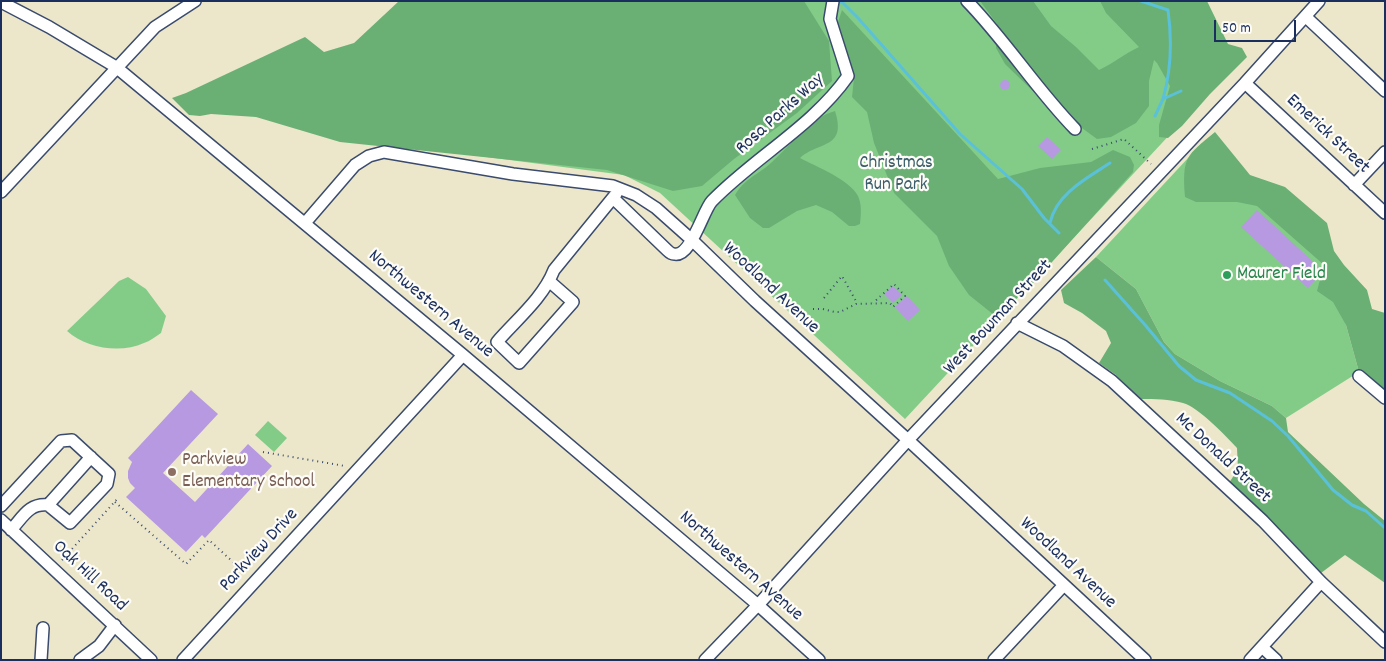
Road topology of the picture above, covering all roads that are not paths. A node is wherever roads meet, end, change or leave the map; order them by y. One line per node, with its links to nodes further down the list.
1 (195, 1): 7 (street)
2 (833, 1): 18 (street, Rosa Parks Way)
3 (967, 1): 10 (street)
4 (1319, 1): 6 (street, West Bowman Street)
5 (1, 2): 7 (street, Northwestern Avenue)
6 (1306, 17): 8 (street, West Bowman Street); 9 (street)
7 (116, 67): 14 (street); 17 (street, Northwestern Avenue)
8 (1245, 83): 12 (street, Emerick Street); 20 (street, West Bowman Street)
9 (1385, 92)
10 (1075, 129)
11 (1385, 152): 12 (street)
12 (1354, 185): 16 (street, Emerick Street)
13 (620, 189): 15 (street); 17 (street, Woodland Avenue); 18 (street, Woodland Avenue)
14 (1, 192)
15 (613, 198): 18 (street); 19 (street)
16 (1385, 213)
17 (305, 223): 21 (street, Northwestern Avenue)
18 (693, 241): 24 (street, Woodland Avenue)
19 (549, 281): 19 (street)
20 (1017, 323): 24 (street, West Bowman Street); 30 (street, Mc Donald Street)
21 (463, 355): 32 (street, Northwestern Avenue); 40 (street, Parkview Drive)
22 (1359, 376): 23 (street)
23 (1385, 398)
24 (908, 440): 31 (street, Woodland Avenue); 32 (street, West Bowman Street)
25 (91, 457): 26 (street); 26 (street); 27 (street)
26 (48, 505): 29 (street)
27 (1, 506)
28 (1, 520): 29 (street, Oak Hill Road)
29 (11, 530): 33 (street, Oak Hill Road)
30 (1321, 582): 35 (street, Mc Donald Street); 36 (street)
31 (1064, 585): 43 (street); 44 (street, Woodland Avenue)
32 (758, 605): 41 (street, West Bowman Street); 42 (street, Northwestern Avenue)
33 (115, 625): 38 (street); 39 (street, Oak Hill Road)
34 (43, 628): 37 (street)
35 (1385, 642)
36 (1262, 647): 45 (street); 46 (street)
37 (41, 660)
38 (80, 660)
39 (151, 660)
40 (184, 660)
41 (706, 660)
42 (819, 660)
43 (994, 660)
44 (1145, 660)
45 (1250, 660)
46 (1276, 660)

